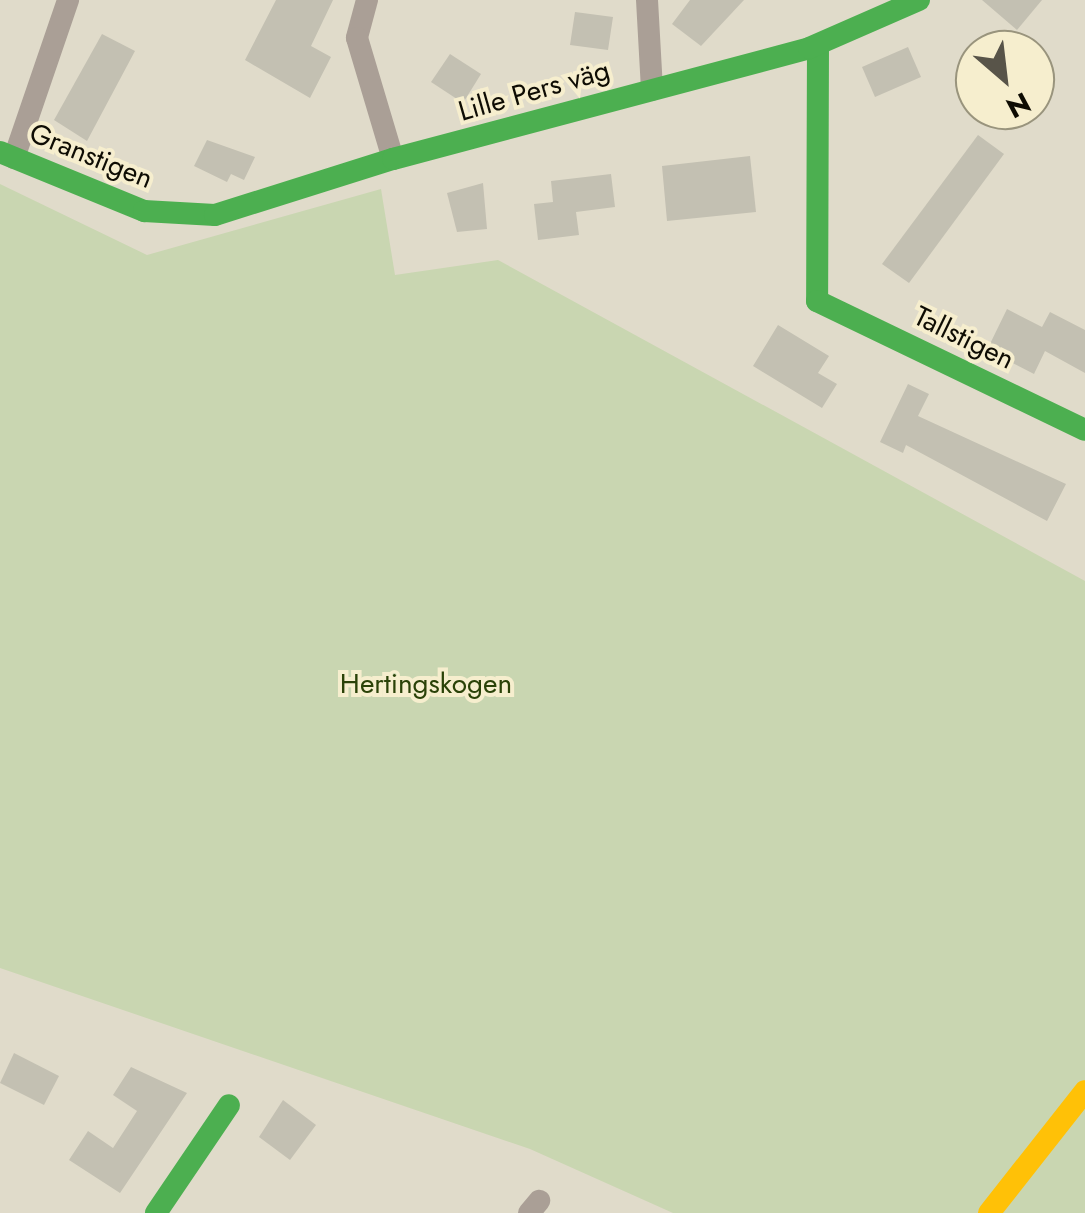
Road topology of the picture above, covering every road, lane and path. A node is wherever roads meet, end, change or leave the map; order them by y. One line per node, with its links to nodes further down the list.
1 (68, 0): 7 (street)
2 (368, 0): 8 (street)
3 (647, 0): 6 (street)
4 (919, 0): 5 (street, Lille Pers väg)
5 (818, 45): 6 (street, Lille Pers väg); 10 (street, Tallstigen)
6 (652, 90): 8 (street, Lille Pers väg)
7 (7, 155): 9 (street, Granstigen)
8 (393, 160): 9 (street, Lille Pers väg)
9 (160, 214)
10 (1085, 430)
11 (1085, 1091): 14 (street)
12 (229, 1105): 13 (street)
13 (156, 1213)
14 (989, 1213)

